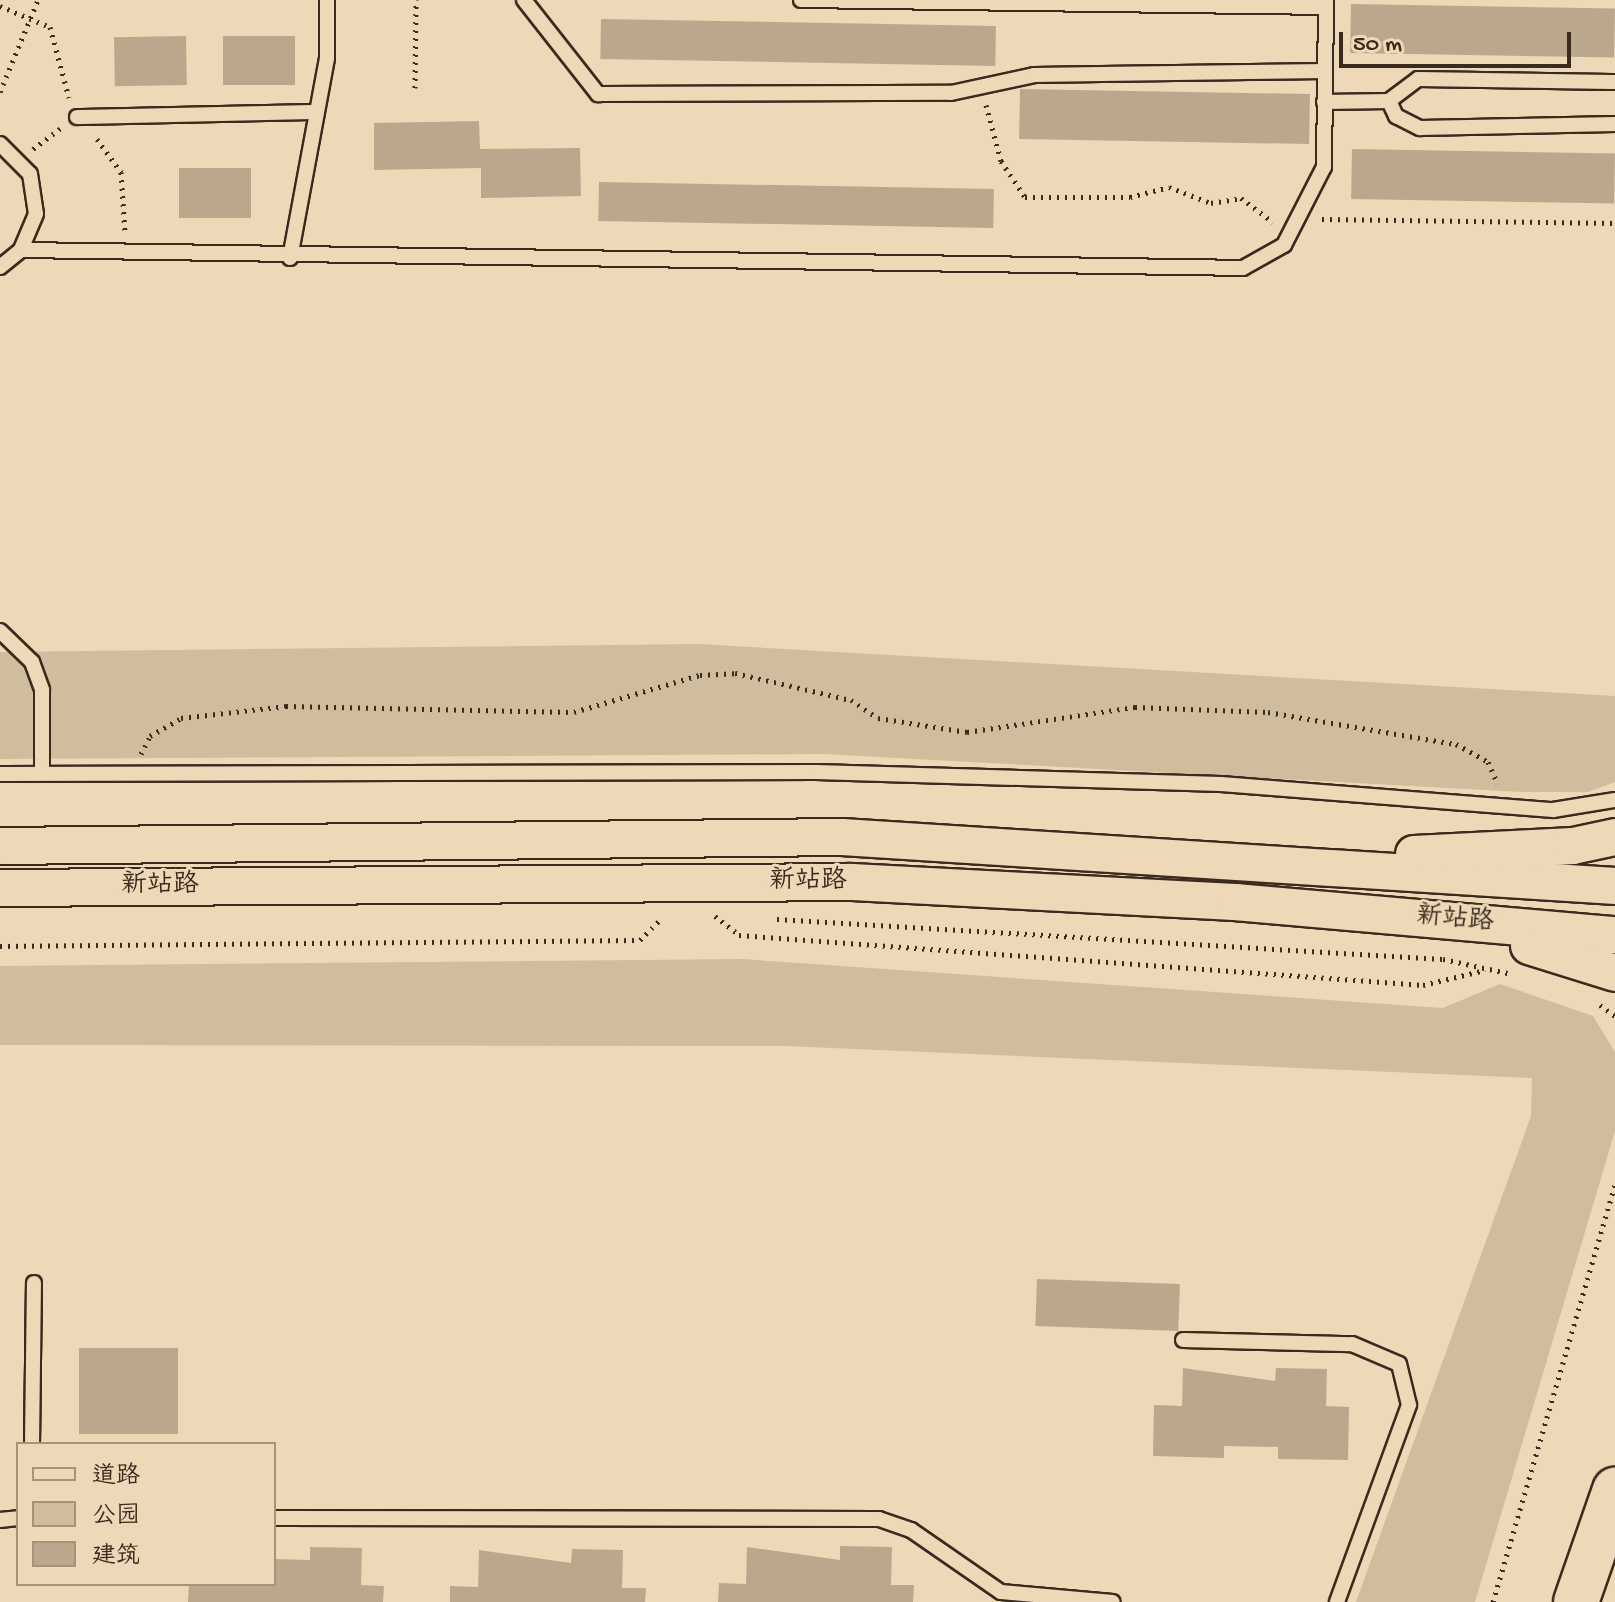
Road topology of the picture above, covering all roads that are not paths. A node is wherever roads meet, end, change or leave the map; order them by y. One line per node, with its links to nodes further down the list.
1 (327, 0): 9 (lane)
2 (524, 0): 5 (lane)
3 (801, 0): 4 (lane)
4 (1326, 4): 5 (lane)
5 (1325, 71): 8 (lane)
6 (1615, 82): 7 (lane)
7 (1389, 101): 8 (lane); 11 (lane)
8 (1324, 102): 14 (lane)
9 (317, 112): 10 (lane); 14 (lane)
10 (77, 117)
11 (1615, 124)
12 (0, 144): 13 (lane)
13 (21, 250): 14 (lane); 15 (lane)
14 (290, 258)
15 (0, 267)
16 (0, 631): 17 (lane)
17 (42, 773): 18 (lane); 19 (lane)
18 (0, 774)
19 (1615, 800)
20 (1615, 837): 22 (street)
21 (0, 846): 22 (street, 新站路)
22 (1230, 862): 23 (street, 新站路)
23 (1615, 886)
24 (0, 888): 25 (street, 新站路)
25 (1235, 902): 26 (street, 新站路); 27 (street)
26 (1615, 935)
27 (1605, 987)
28 (34, 1283): 30 (lane)
29 (1183, 1340): 36 (lane)
30 (32, 1442)
31 (1615, 1471): 34 (street)
32 (1615, 1490): 34 (highway)
33 (276, 1518): 35 (lane)
34 (1594, 1549): 37 (highway)
35 (1113, 1602)
36 (1337, 1602)
37 (1576, 1602)

